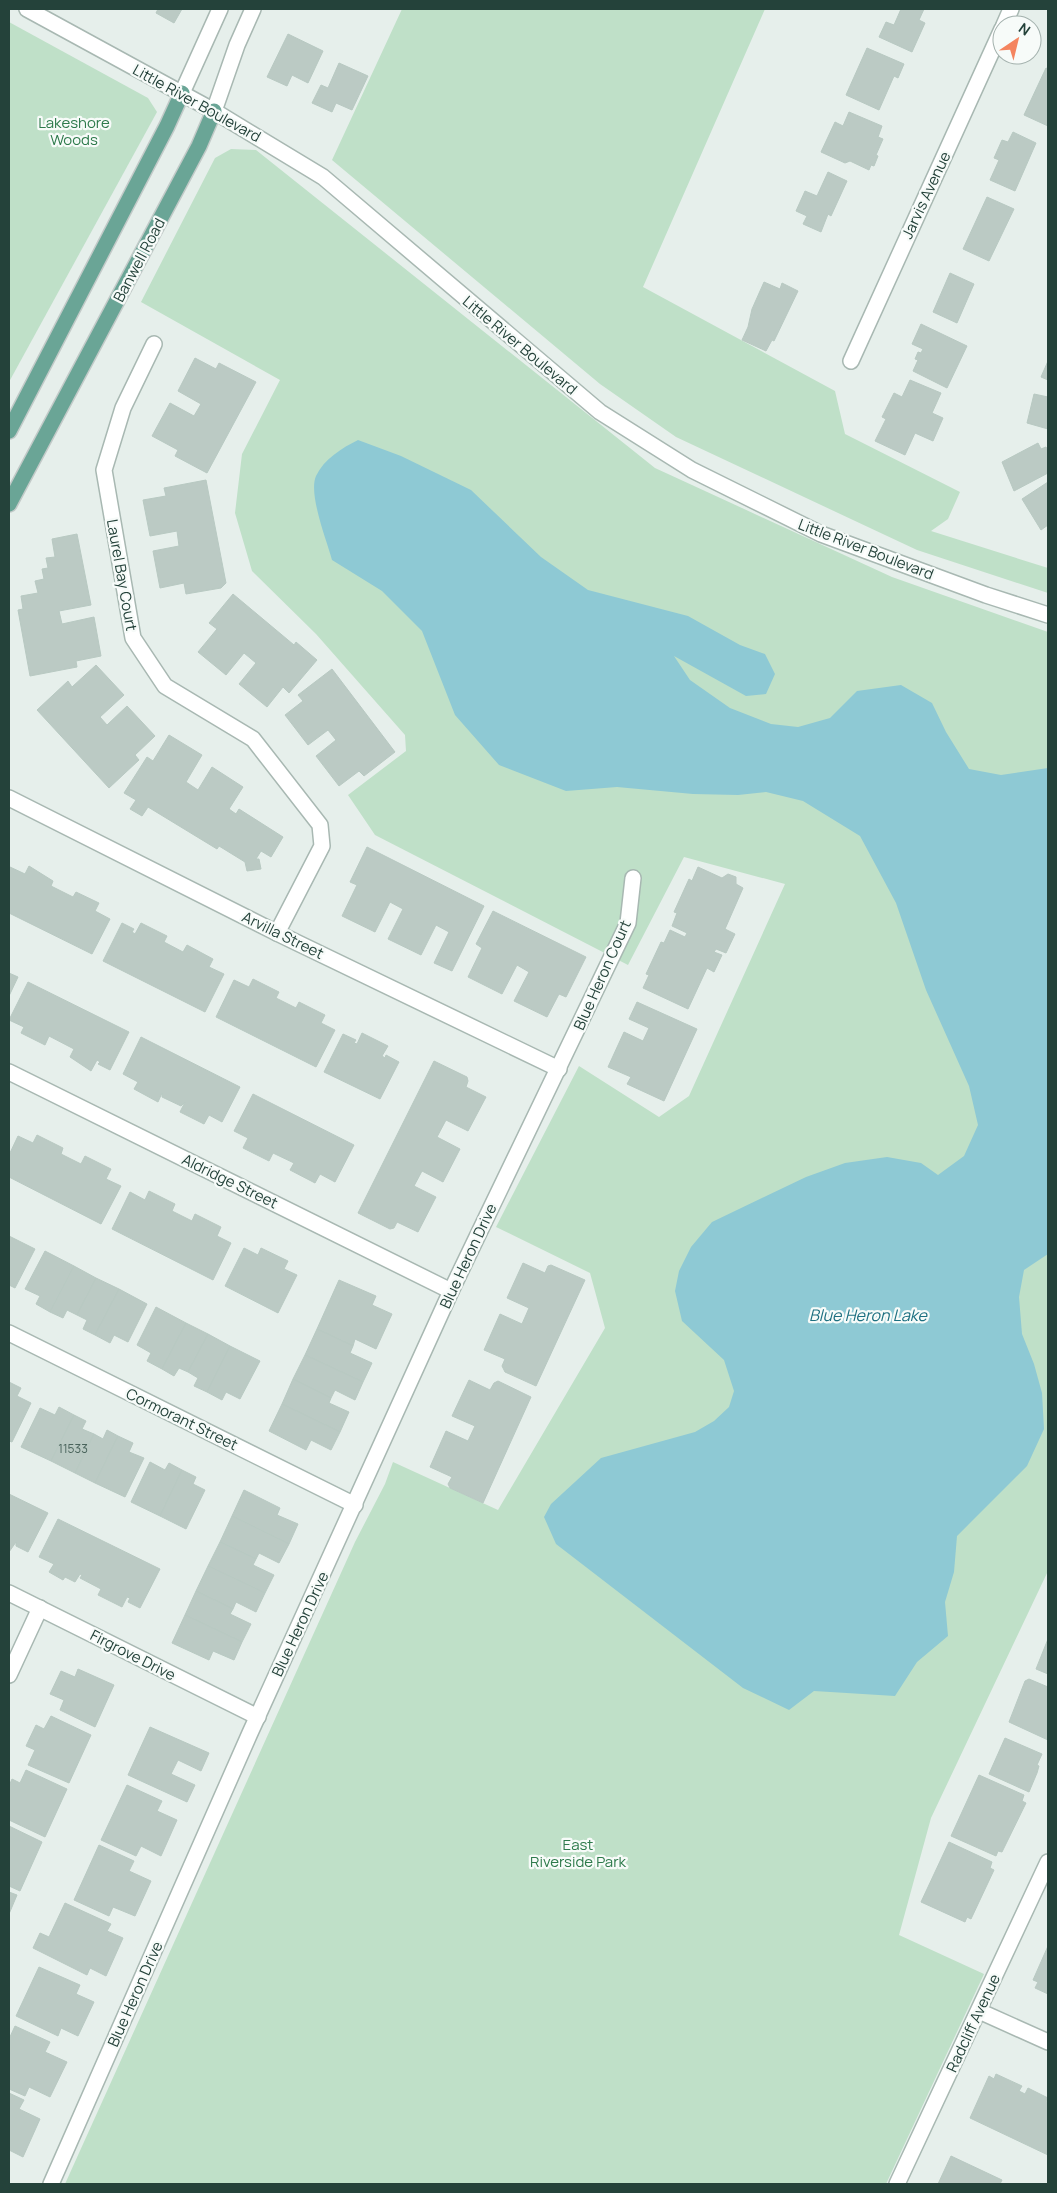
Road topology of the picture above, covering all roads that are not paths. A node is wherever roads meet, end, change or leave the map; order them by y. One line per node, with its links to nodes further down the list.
1 (28, 9): 5 (street, Little River Boulevard)
2 (220, 9): 5 (street)
3 (253, 9): 6 (street, Banwell Road)
4 (992, 51): 8 (street, Jarvis Avenue)
5 (182, 93): 6 (street, Little River Boulevard); 9 (main road)
6 (214, 111): 10 (main road, Banwell Road); 11 (street, Little River Boulevard)
7 (154, 344): 14 (street, Laurel Bay Court)
8 (850, 360)
9 (9, 431)
10 (9, 504)
11 (1048, 615)
12 (9, 798): 14 (street, Arvilla Street)
13 (633, 878): 15 (street, Blue Heron Court)
14 (277, 933): 15 (street, Arvilla Street)
15 (559, 1069): 17 (street, Blue Heron Drive)
16 (9, 1072): 17 (street, Aldridge Street)
17 (452, 1291): 19 (street, Blue Heron Drive)
18 (9, 1333): 19 (street, Cormorant Street)
19 (355, 1505): 23 (street, Blue Heron Drive)
20 (9, 1593): 21 (street, Firgrove Drive)
21 (40, 1608): 22 (street); 23 (street, Firgrove Drive)
22 (9, 1676)
23 (258, 1717): 27 (street, Blue Heron Drive)
24 (1048, 1862): 25 (street, Radcliff Avenue)
25 (979, 2011): 26 (street); 28 (street, Radcliff Avenue)
26 (1048, 2042)
27 (51, 2184)
28 (897, 2184)

